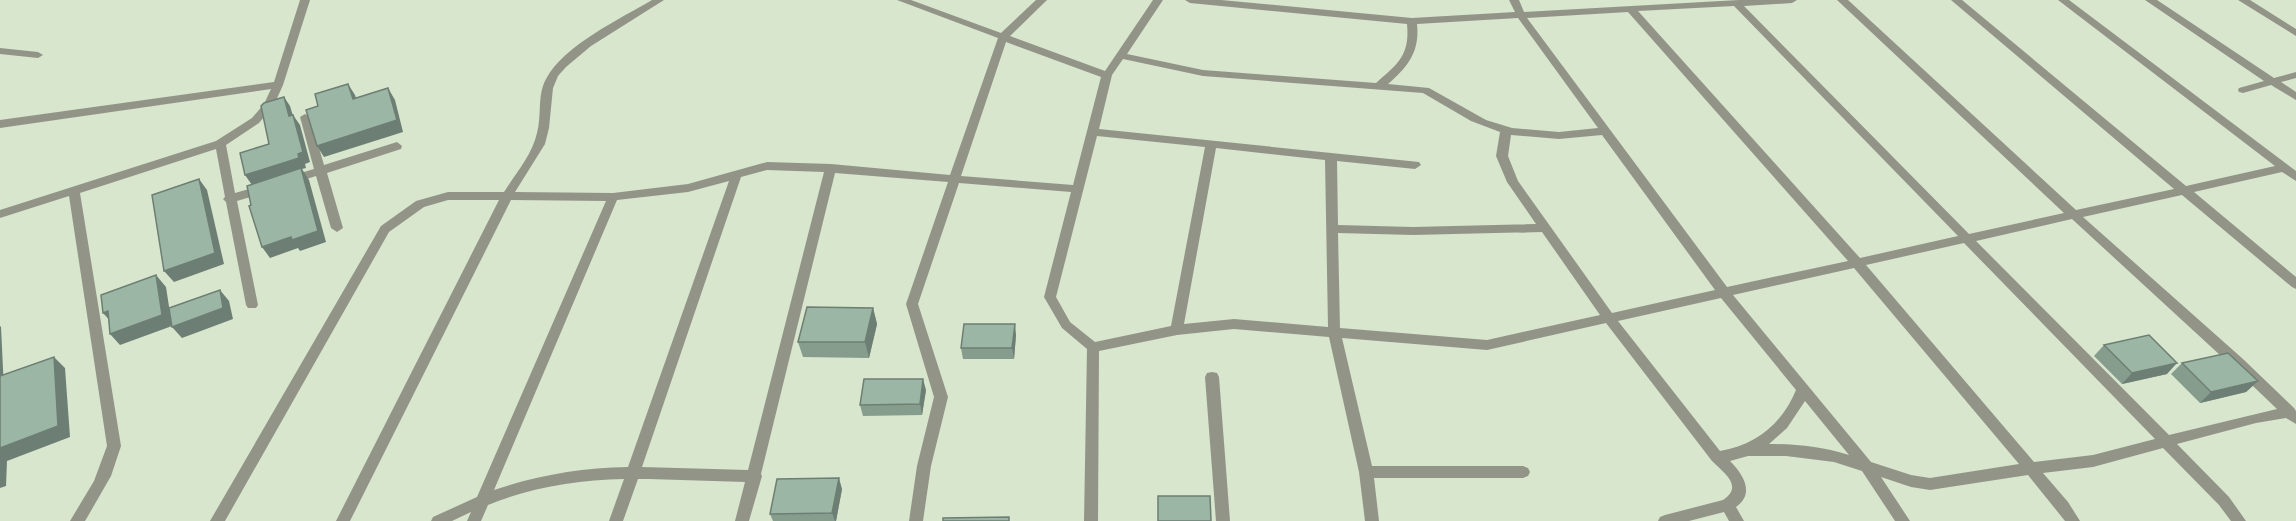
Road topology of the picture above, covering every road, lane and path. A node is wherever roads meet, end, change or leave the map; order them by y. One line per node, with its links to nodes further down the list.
1 (305, 0): 27 (street)
2 (659, 0): 50 (street)
3 (1042, 0): 20 (street)
4 (1158, 0): 23 (street)
5 (1190, 0): 18 (street)
6 (1514, 0): 17 (street)
7 (1792, 0): 15 (street)
8 (1842, 0): 54 (street)
9 (1956, 0): 48 (street)
10 (2063, 0): 42 (street)
11 (2150, 0): 26 (street)
12 (2243, 0): 19 (street)
13 (906, 1): 20 (street)
14 (1712, 3): 15 (street); 16 (street)
15 (1738, 5): 58 (street)
16 (1631, 9): 17 (street); 59 (street)
17 (1521, 16): 18 (street); 34 (street)
18 (1412, 21): 28 (street)
19 (2296, 33)
20 (1003, 37): 24 (street); 46 (street)
21 (0, 51): 22 (street)
22 (38, 55)
23 (1122, 56): 24 (street); 28 (street)
24 (1107, 75): 35 (street)
25 (2296, 75): 26 (street)
26 (2273, 82): 29 (street); 30 (street)
27 (278, 85): 32 (street); 36 (street)
28 (1380, 85): 33 (street)
29 (2243, 90)
30 (2296, 97)
31 (305, 117): 43 (street)
32 (0, 124)
33 (1506, 130): 34 (street); 56 (street)
34 (1605, 131): 61 (street)
35 (1092, 132): 37 (street); 47 (street)
36 (219, 144): 49 (street); 52 (street)
37 (1211, 144): 39 (street); 64 (street)
38 (397, 146): 43 (street)
39 (1331, 157): 40 (street); 57 (street)
40 (1415, 165)
41 (831, 168): 44 (street); 46 (street); 78 (street)
42 (2285, 168): 45 (street); 48 (street)
43 (321, 170): 52 (street); 55 (street)
44 (737, 173): 51 (street); 77 (street)
45 (2296, 177)
46 (955, 178): 47 (street); 88 (street)
47 (1077, 189): 66 (street)
48 (2183, 189): 54 (street); 60 (street)
49 (74, 190): 53 (street); 81 (street)
50 (507, 196): 51 (street); 82 (street); 83 (street)
51 (613, 197): 79 (street)
52 (229, 199): 62 (street)
53 (0, 214)
54 (2074, 215): 58 (street); 69 (street)
55 (337, 228)
56 (1546, 228): 57 (street); 63 (street)
57 (1332, 229): 65 (street)
58 (1967, 239): 59 (street); 70 (street)
59 (1857, 263): 61 (street); 74 (street)
60 (2296, 284)
61 (1724, 293): 63 (street); 68 (street)
62 (252, 305)
63 (1609, 318): 65 (street); 72 (street)
64 (1177, 330): 65 (street); 66 (street)
65 (1334, 332): 76 (street)
66 (1093, 347): 89 (street)
67 (1212, 377): 90 (street)
68 (1803, 390): 71 (street); 73 (street)
69 (2293, 416): 70 (street)
70 (2167, 442): 74 (street); 96 (street)
71 (1748, 450): 72 (street); 73 (street)
72 (1717, 456): 80 (street)
73 (1866, 466): 74 (street); 94 (street)
74 (2031, 468): 95 (street)
75 (1523, 471): 76 (street)
76 (1365, 472): 91 (street)
77 (633, 474): 78 (street); 79 (street); 86 (street)
78 (755, 476): 87 (street)
79 (482, 501): 84 (street); 85 (street)
80 (1727, 506): 92 (street); 93 (street)
81 (77, 521)
82 (217, 521)
83 (343, 521)
84 (438, 521)
85 (474, 521)
86 (616, 521)
87 (742, 521)
88 (916, 521)
89 (1091, 521)
90 (1222, 521)
91 (1372, 521)
92 (1665, 521)
93 (1737, 521)
94 (1904, 521)
95 (2073, 521)
96 (2239, 521)

